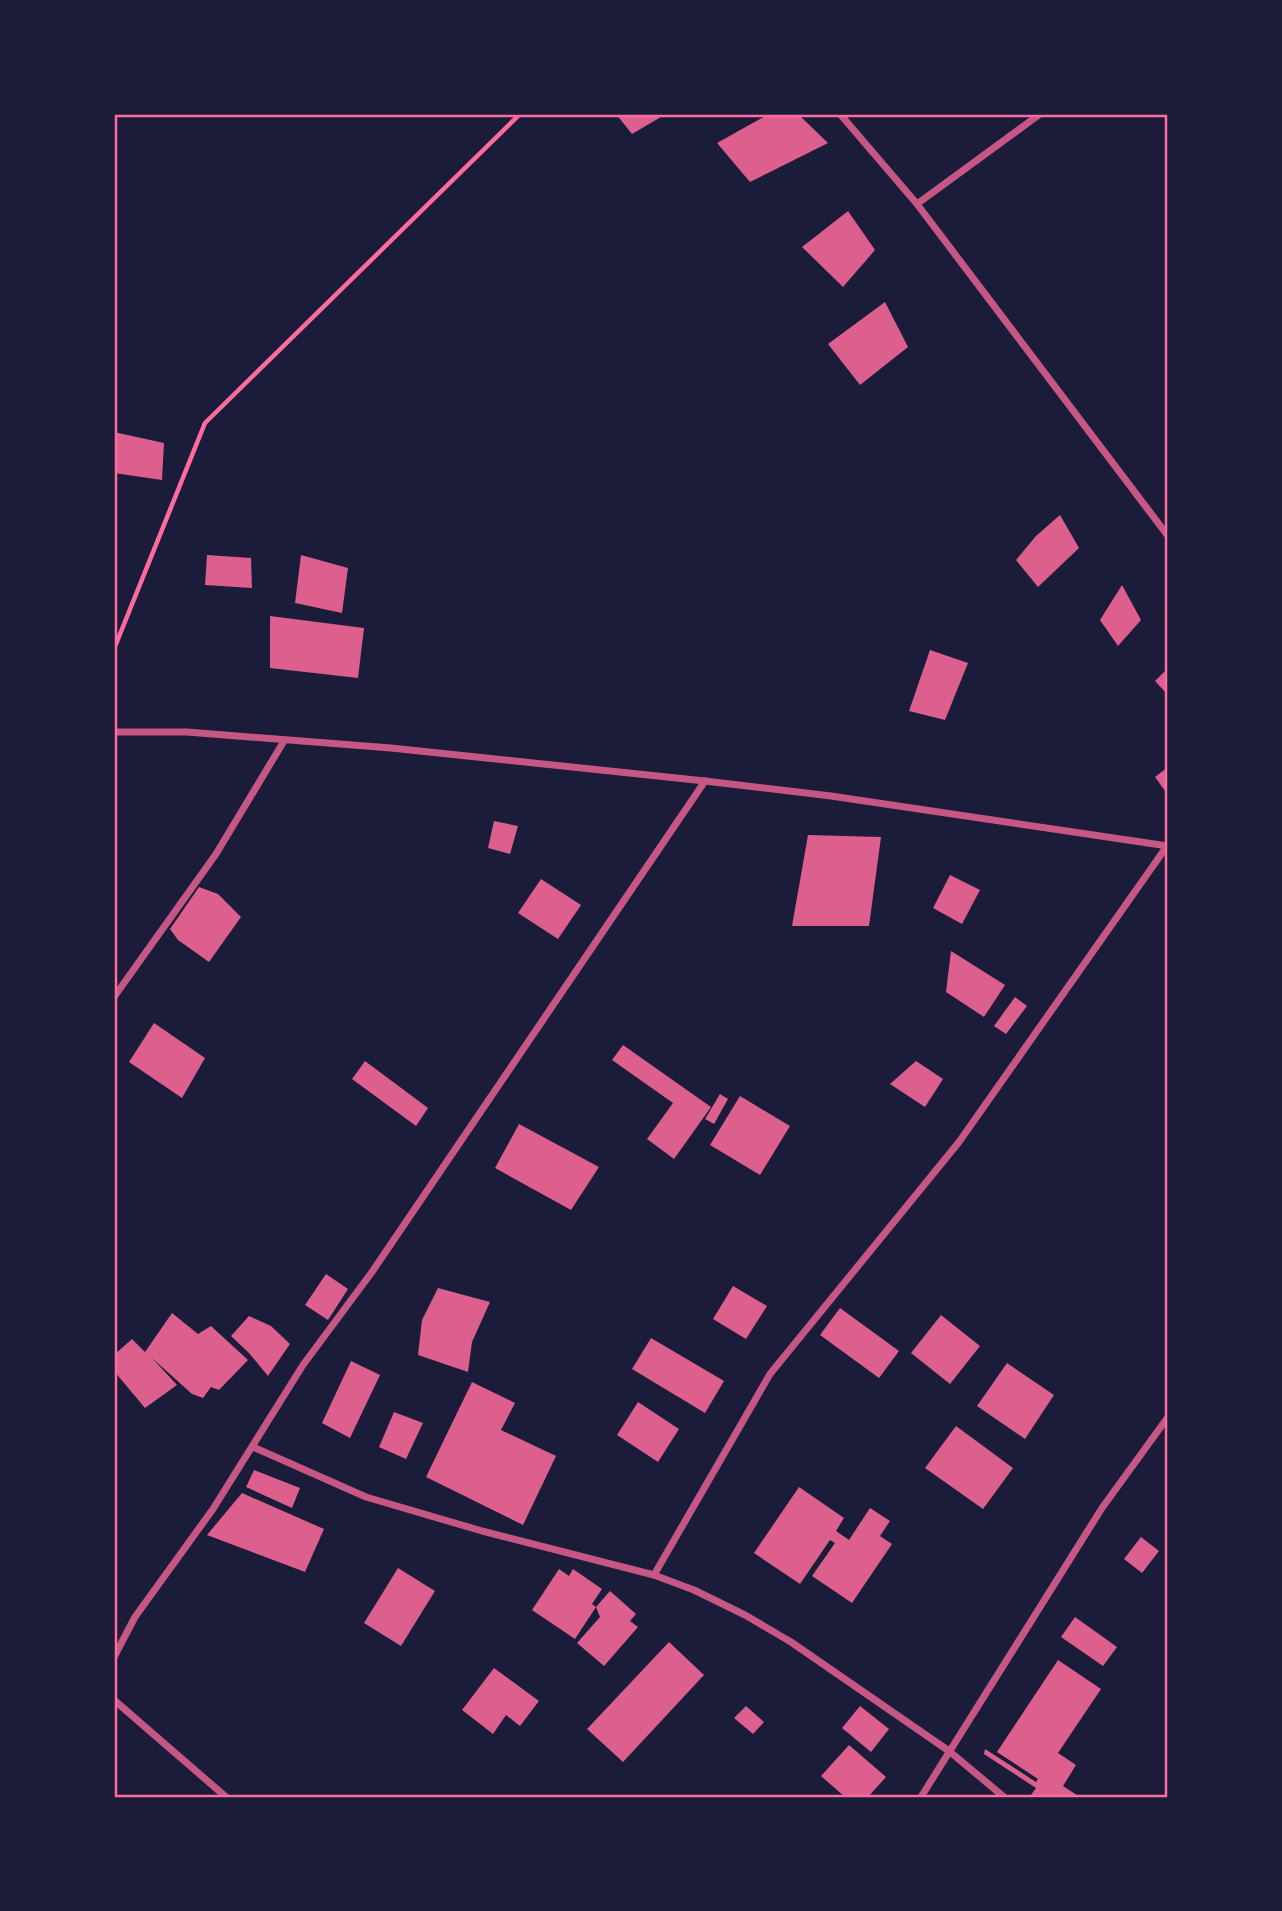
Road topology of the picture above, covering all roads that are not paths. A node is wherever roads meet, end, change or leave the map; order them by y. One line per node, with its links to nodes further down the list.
1 (840, 114): 3 (street)
2 (1040, 114): 3 (street)
3 (918, 204): 4 (street)
4 (1168, 536)
5 (114, 733): 6 (street)
6 (284, 741): 7 (street); 9 (street)
7 (705, 782): 8 (street); 11 (street)
8 (1167, 846): 12 (street)
9 (114, 997)
10 (1168, 1417): 15 (street)
11 (253, 1447): 12 (street); 13 (street)
12 (654, 1575): 15 (street)
13 (114, 1657)
14 (114, 1700): 16 (street)
15 (949, 1751): 17 (street); 18 (street)
16 (226, 1797)
17 (921, 1797)
18 (1004, 1797)

